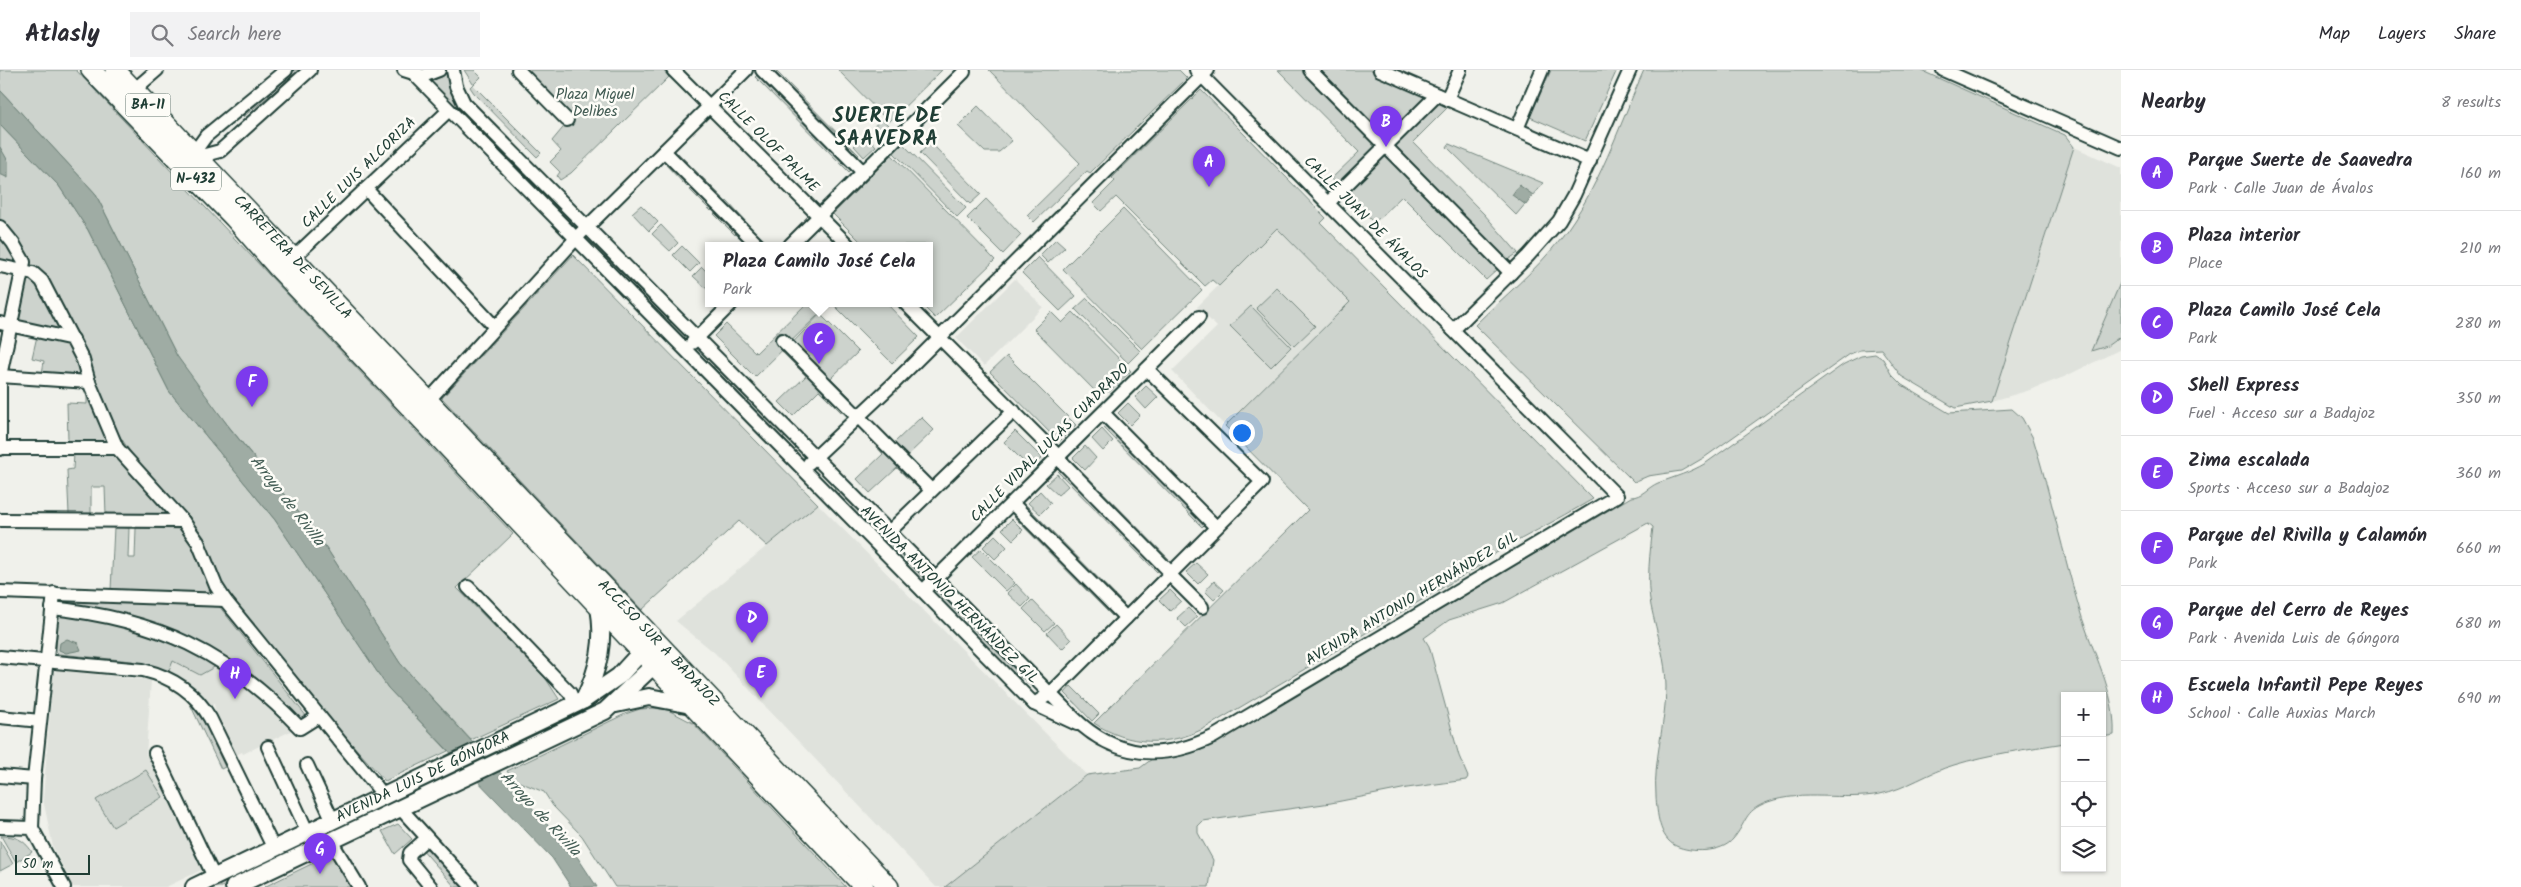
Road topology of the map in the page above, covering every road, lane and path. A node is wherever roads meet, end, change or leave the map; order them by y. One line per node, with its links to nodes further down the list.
1 (91, 70): 29 (highway, N-432)
2 (115, 70): 21 (highway, CARRETERA DE SEVILLA / BA-11)
3 (157, 70): 21 (street)
4 (286, 70): 27 (street)
5 (310, 70): 32 (street)
6 (439, 70): 18 (street)
7 (453, 70): 43 (street, AVENIDA ANTONIO HERNÁNDEZ GIL)
8 (518, 70): 25 (street)
9 (673, 70): 23 (street, CALLE OLOF PALME)
10 (746, 70): 23 (street)
11 (762, 70): 36 (street)
12 (1310, 70): 30 (street)
13 (1380, 70): 22 (street)
14 (1460, 70): 22 (street)
15 (1542, 70): 26 (street)
16 (1630, 70): 35 (street)
17 (1943, 70): 31 (street)
18 (410, 72): 24 (street, AVENIDA ANTONIO HERNÁNDEZ GIL)
19 (1202, 72): 39 (street, CALLE JUAN DE ÁVALOS); 57 (street)
20 (966, 75): 36 (street)
21 (134, 90): 28 (highway, CARRETERA DE SEVILLA / BA-11)
22 (1442, 97): 26 (street); 30 (street)
23 (709, 106): 33 (street); 40 (street, CALLE OLOF PALME)
24 (448, 111): 38 (street, CALLE LUIS ALCORIZA); 43 (street, AVENIDA ANTONIO HERNÁNDEZ GIL)
25 (567, 120)
26 (1516, 130): 35 (street)
27 (206, 136): 28 (street); 34 (street)
28 (182, 140): 34 (highway, CARRETERA DE SEVILLA / N-432)
29 (158, 141): 34 (street); 41 (highway, CARRETERA DE SEVILLA / N-432)
30 (1386, 146): 39 (street); 50 (street)
31 (2121, 148)
32 (220, 151): 34 (street); 37 (street)
33 (664, 151): 43 (street); 44 (street)
34 (196, 155): 37 (highway, CARRETERA DE SEVILLA / N-432); 41 (street)
35 (1590, 161): 50 (street)
36 (863, 172): 40 (street)
37 (215, 176): 47 (highway, CARRETERA DE SEVILLA)
38 (366, 189): 47 (street, CALLE LUIS ALCORIZA); 55 (street)
39 (1328, 203): 56 (street, CALLE JUAN DE ÁVALOS)
40 (819, 216): 45 (street); 46 (street, CALLE OLOF PALME)
41 (234, 218): 65 (highway, CARRETERA DE SEVILLA)
42 (0, 227): 49 (street)
43 (581, 233): 55 (street); 60 (street, AVENIDA ANTONIO HERNÁNDEZ GIL); 60 (street, AVENIDA ANTONIO HERNÁNDEZ GIL)
44 (755, 242)
45 (793, 242)
46 (845, 242)
47 (293, 258): 65 (highway, CARRETERA DE SEVILLA)
48 (0, 266): 49 (street)
49 (23, 271): 54 (street); 58 (street)
50 (1511, 273): 56 (street)
51 (728, 307): 60 (street)
52 (909, 307): 57 (street)
53 (1199, 317): 61 (street, CALLE VIDAL LUCAS CUADRADO)
54 (6, 324): 58 (street); 62 (street)
55 (495, 327): 65 (street)
56 (1454, 330): 64 (street, CALLE JUAN DE ÁVALOS)
57 (938, 336): 66 (street); 68 (street)
58 (73, 338): 63 (street)
59 (782, 340): 68 (street)
60 (691, 344): 72 (street, AVENIDA ANTONIO HERNÁNDEZ GIL); 72 (street, AVENIDA ANTONIO HERNÁNDEZ GIL)
61 (1147, 369): 67 (street, CALLE VIDAL LUCAS CUADRADO); 77 (street)
62 (0, 376): 63 (street); 69 (street)
63 (89, 382): 70 (street)
64 (1510, 388): 100 (street, AVENIDA ANTONIO HERNÁNDEZ GIL)
65 (422, 408): 86 (highway, ACCESO SUR A BADAJOZ); 90 (highway, ACCESO SUR A BADAJOZ)
66 (1014, 412): 71 (street); 73 (street)
67 (1103, 413): 71 (street, CALLE VIDAL LUCAS CUADRADO); 77 (street)
68 (858, 417): 72 (street); 73 (street)
69 (0, 448): 70 (street)
70 (117, 448): 76 (street)
71 (1058, 457): 74 (street, CALLE VIDAL LUCAS CUADRADO); 79 (street)
72 (809, 464): 78 (street, AVENIDA ANTONIO HERNÁNDEZ GIL); 82 (street, AVENIDA ANTONIO HERNÁNDEZ GIL)
73 (932, 490): 78 (street)
74 (1012, 503): 80 (street, CALLE VIDAL LUCAS CUADRADO); 89 (street)
75 (0, 520): 76 (street)
76 (183, 522): 85 (street)
77 (1216, 528): 79 (street)
78 (889, 532): 80 (street, AVENIDA ANTONIO HERNÁNDEZ GIL)
79 (1170, 574): 87 (street); 89 (street)
80 (936, 579): 82 (street, CALLE VIDAL LUCAS CUADRADO); 93 (street, AVENIDA ANTONIO HERNÁNDEZ GIL)
81 (468, 587): 94 (street)
82 (923, 591): 93 (street, AVENIDA ANTONIO HERNÁNDEZ GIL)
83 (0, 592): 84 (street)
84 (54, 593): 85 (street); 88 (street)
85 (225, 600): 97 (street)
86 (599, 607): 90 (highway, ACCESO SUR A BADAJOZ); 94 (main road)
87 (1202, 607)
88 (52, 608): 92 (street); 97 (street)
89 (1126, 618): 93 (street)
90 (654, 652): 94 (main road, AVENIDA LUIS DE GÓNGORA); 95 (highway, ACCESO SUR A BADAJOZ); 96 (main road, AVENIDA LUIS DE GÓNGORA); 123 (highway, ACCESO SUR A BADAJOZ)
91 (0, 656): 92 (street)
92 (46, 661): 99 (street); 114 (street)
93 (1041, 699): 100 (street, AVENIDA ANTONIO HERNÁNDEZ GIL); 100 (street, AVENIDA ANTONIO HERNÁNDEZ GIL)
94 (580, 702): 106 (main road, AVENIDA LUIS DE GÓNGORA)
95 (691, 704): 96 (main road); 122 (highway, ACCESO SUR A BADAJOZ)
96 (609, 707): 107 (main road, AVENIDA LUIS DE GÓNGORA)
97 (319, 716): 106 (street)
98 (0, 717): 99 (street)
99 (40, 721): 105 (street)
100 (1084, 728)
101 (268, 747): 111 (street)
102 (155, 753): 115 (street)
103 (307, 765): 108 (street)
104 (0, 776): 105 (street)
105 (34, 778): 110 (street)
106 (385, 797): 108 (main road, AVENIDA LUIS DE GÓNGORA)
107 (400, 809): 112 (street); 113 (main road, AVENIDA LUIS DE GÓNGORA)
108 (333, 821): 111 (main road, AVENIDA LUIS DE GÓNGORA)
109 (0, 827): 110 (street)
110 (32, 828): 117 (street)
111 (308, 833): 114 (main road, AVENIDA LUIS DE GÓNGORA)
112 (427, 838): 120 (street); 121 (street)
113 (331, 841): 116 (main road, AVENIDA LUIS DE GÓNGORA); 119 (street)
114 (274, 850): 115 (main road, AVENIDA LUIS DE GÓNGORA)
115 (214, 877): 118 (main road, AVENIDA LUIS DE GÓNGORA)
116 (242, 885)
117 (64, 887)
118 (194, 887)
119 (359, 887)
120 (431, 887)
121 (472, 887)
122 (864, 887)
123 (889, 887)

